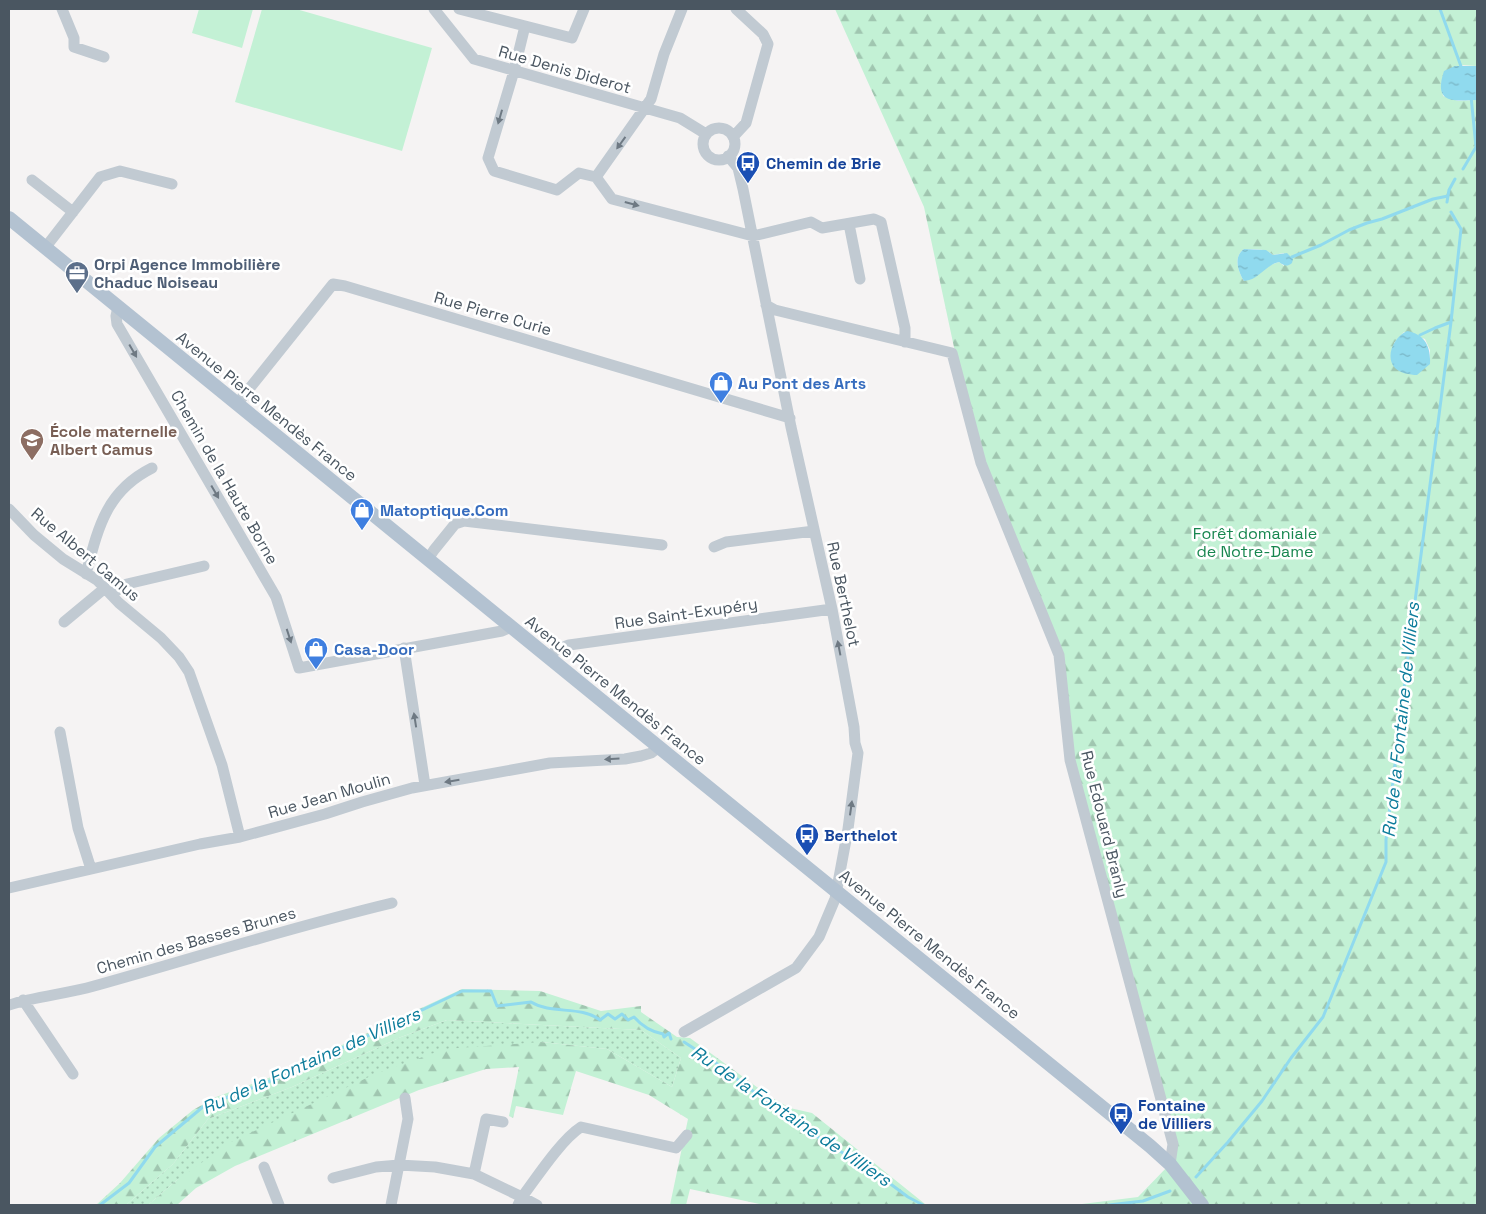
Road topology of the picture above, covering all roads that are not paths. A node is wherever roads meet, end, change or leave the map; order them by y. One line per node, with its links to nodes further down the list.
1 (62, 9): 8 (street)
2 (434, 9): 9 (street, Rue Denis Diderot)
3 (459, 9): 7 (street)
4 (584, 9): 7 (street)
5 (682, 9): 10 (street)
6 (736, 9): 12 (street)
7 (525, 26): 9 (street)
8 (104, 57)
9 (514, 71): 10 (street, Rue Denis Diderot); 14 (street, one-way to 14)
10 (645, 108): 11 (street, Rue Denis Diderot); 14 (street, one-way to 14)
11 (706, 134): 12 (street); 13 (street)
12 (733, 137): 13 (street)
13 (728, 156): 20 (street)
14 (596, 177): 20 (street, one-way to 20)
15 (32, 180): 17 (street)
16 (172, 184): 17 (street)
17 (73, 212): 21 (street)
18 (9, 218): 21 (main road, Avenue Pierre Mendès France)
19 (849, 224): 20 (street); 22 (street); 25 (street)
20 (752, 236): 23 (street)
21 (45, 248): 24 (main road, Avenue Pierre Mendès France)
22 (860, 279)
23 (766, 305): 25 (street); 27 (street, Rue Berthelot)
24 (118, 307): 26 (main road, Avenue Pierre Mendès France); 40 (street, Chemin de la Haute Borne, one-way to 40)
25 (905, 342): 57 (street, Rue Edouard Branly)
26 (237, 404): 27 (street, Rue Pierre Curie); 33 (main road, Avenue Pierre Mendès France)
27 (790, 418): 30 (street, Rue Berthelot)
28 (152, 468): 35 (street)
29 (9, 509): 35 (street, Rue Albert Camus)
30 (814, 531): 32 (street); 37 (street, Rue Berthelot)
31 (662, 544): 33 (street)
32 (714, 547)
33 (428, 559): 39 (main road, Avenue Pierre Mendès France)
34 (204, 566): 36 (street)
35 (86, 574): 36 (street, Rue Albert Camus)
36 (108, 591): 38 (street); 45 (street, Rue Albert Camus)
37 (832, 609): 41 (street, Rue Saint-Exupéry); 48 (street, Rue Berthelot, one-way to 37)
38 (64, 622)
39 (511, 627): 40 (street); 41 (main road, Avenue Pierre Mendès France)
40 (404, 648): 44 (street, one-way to 40)
41 (549, 658): 43 (main road, Avenue Pierre Mendès France)
42 (60, 732): 46 (street)
43 (659, 747): 44 (street, Rue Jean Moulin, one-way to 44); 48 (main road, Avenue Pierre Mendès France)
44 (425, 785): 45 (street, Rue Jean Moulin)
45 (240, 837): 46 (street, Rue Jean Moulin)
46 (91, 869): 47 (street, Rue Jean Moulin)
47 (9, 888)
48 (836, 890): 52 (street, Rue Berthelot); 57 (main road, Avenue Pierre Mendès France)
49 (392, 903): 50 (street, Chemin des Basses Brunes)
50 (23, 1000): 51 (street, Chemin des Basses Brunes); 53 (street)
51 (9, 1005)
52 (684, 1032)
53 (73, 1074)
54 (405, 1098): 58 (street)
55 (503, 1122): 60 (street)
56 (687, 1135): 63 (street)
57 (1170, 1164): 62 (main road, Avenue Pierre Mendès France)
58 (399, 1165): 60 (street); 61 (street); 65 (street)
59 (264, 1167): 64 (street)
60 (474, 1174): 63 (street)
61 (333, 1178)
62 (1198, 1200)
63 (520, 1201): 66 (street)
64 (279, 1205)
65 (391, 1205)
66 (537, 1205)

